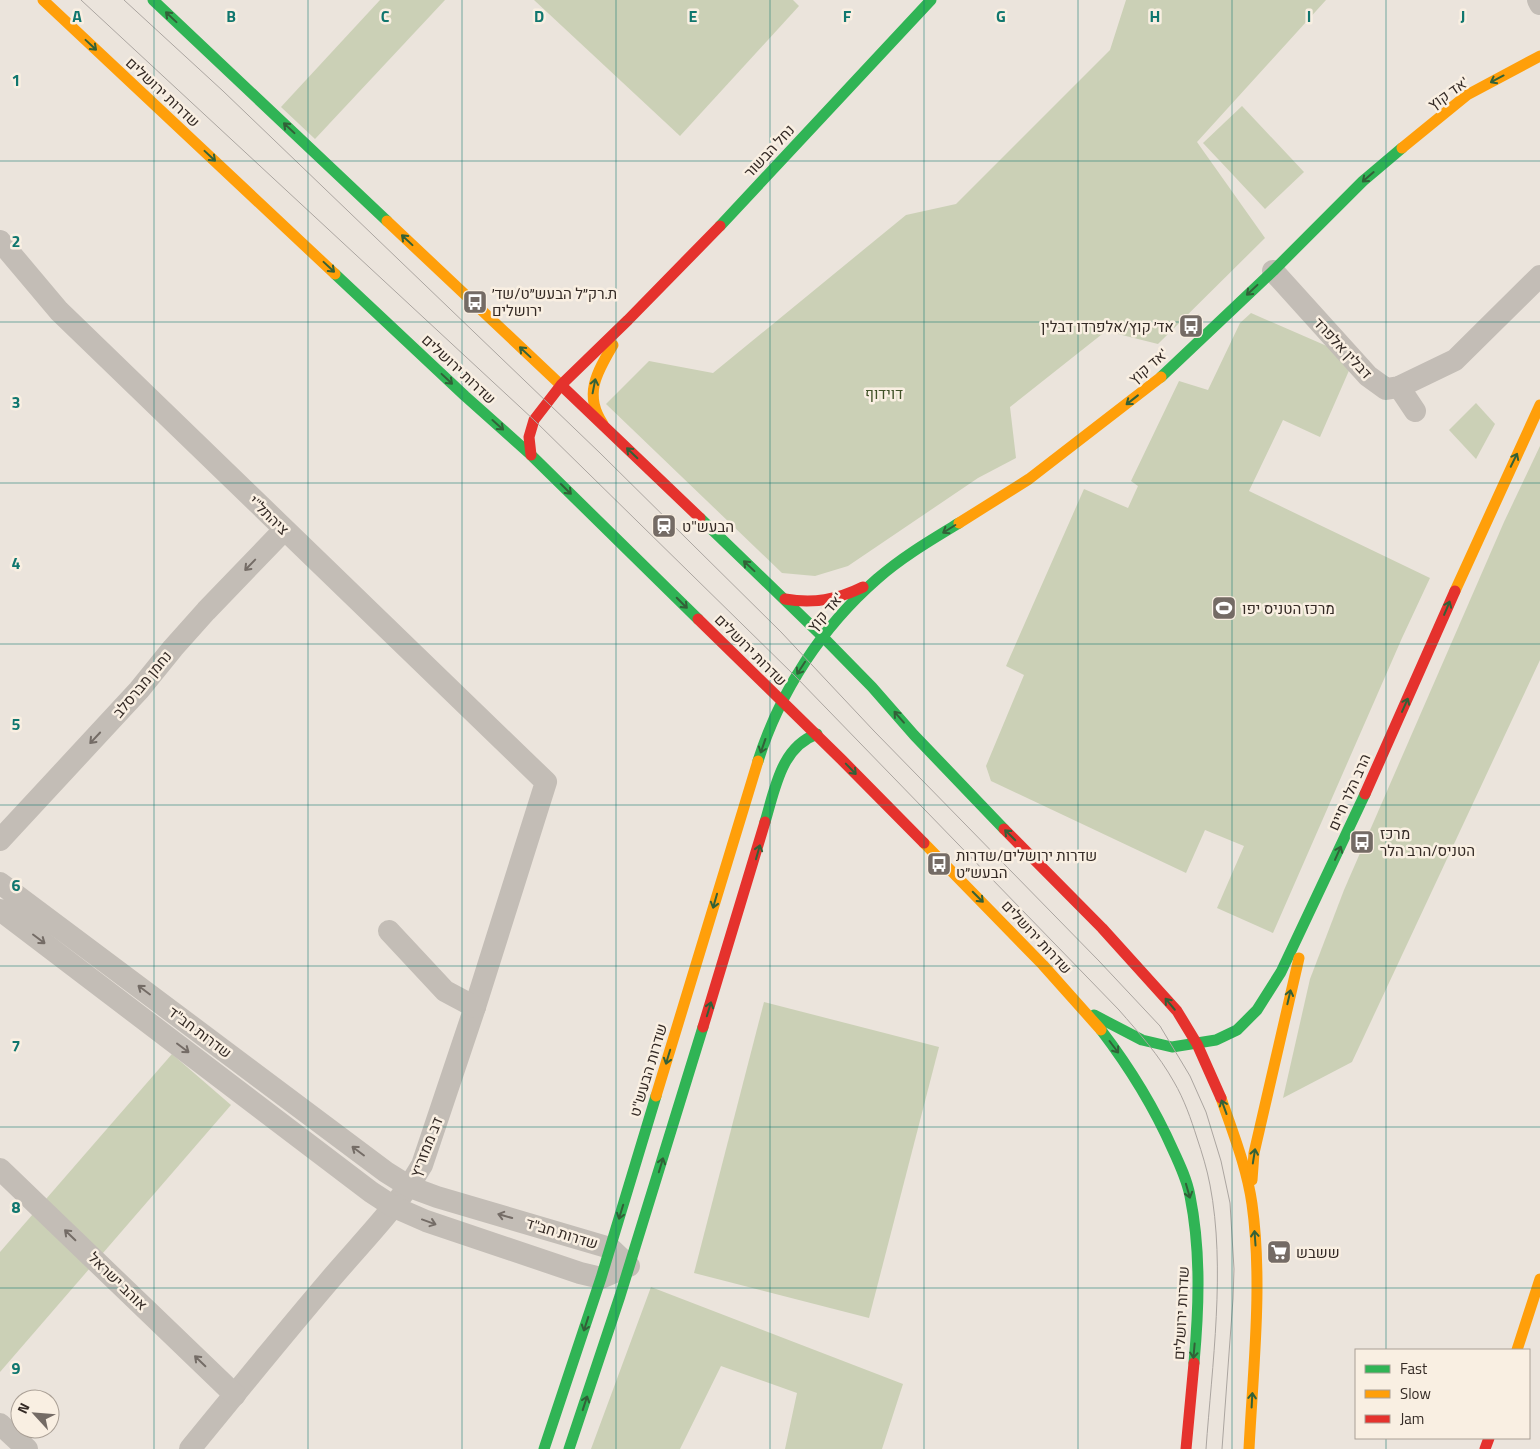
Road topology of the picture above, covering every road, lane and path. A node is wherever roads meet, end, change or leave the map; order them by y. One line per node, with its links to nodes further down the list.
1 (43, 0): 16 (street, שדרות ירושלים, one-way to 16)
2 (152, 0): 11 (street, one-way to 2)
3 (931, 0): 10 (street, נחל הבשור)
4 (1538, 0): 5 (street)
5 (1540, 4)
6 (1540, 56): 8 (street, אד קוץ', one-way to 8)
7 (0, 241): 17 (street, ציהתל"י)
8 (1273, 271): 12 (street, דבלין אלפרד); 18 (street, אד קוץ', one-way to 18)
9 (1540, 276): 12 (street)
10 (628, 320): 11 (street, נחל הבשור); 15 (street, נחל הבשור, one-way to 10)
11 (561, 385): 15 (street); 16 (street, נחל הבשור)
12 (1399, 387): 14 (street)
13 (1540, 405): 26 (street, הרב הלר חיים, one-way to 13)
14 (1414, 411)
15 (608, 430): 19 (street, one-way to 15)
16 (531, 455): 21 (street, שדרות ירושלים, one-way to 21)
17 (284, 530): 23 (street, ציהתל"י); 24 (street, נחמן מברסלב, one-way to 24)
18 (877, 579): 19 (street); 20 (street, אד קוץ')
19 (785, 599): 20 (street)
20 (822, 636): 21 (street, אד קוץ', one-way to 21); 31 (street, one-way to 20)
21 (781, 701): 22 (street, שדרות ירושלים); 36 (street, שדרות הבעש"ט, one-way to 36)
22 (817, 734): 30 (street, שדרות ירושלים, one-way to 30); 37 (street, one-way to 22)
23 (546, 782): 29 (street, דב ממזריץ)
24 (0, 840)
25 (0, 883): 33 (street, שדרות חב"ד, one-way to 25)
26 (1318, 898): 31 (street, הרב הלר חיים); 34 (street, one-way to 26)
27 (0, 910): 35 (street, שדרות חב"ד, one-way to 35)
28 (389, 930): 29 (street)
29 (476, 1007): 33 (street, דב ממזריץ)
30 (1084, 1009): 31 (street, הרב הלר חיים); 47 (street, שדרות ירושלים, one-way to 47)
31 (1197, 1044): 34 (street, one-way to 31)
32 (0, 1169): 41 (street, אוהב ישראל, one-way to 32)
33 (410, 1187): 35 (street, דב ממזריץ); 36 (street, שדרות חב"ד, one-way to 33)
34 (1252, 1204): 48 (street, one-way to 34)
35 (394, 1207): 38 (street, שדרות חב"ד, one-way to 38); 41 (street, דב ממזריץ)
36 (610, 1248): 37 (street, שדרות חב"ד); 38 (street, שדרות הבעש"ט)
37 (629, 1266): 38 (street); 46 (street, one-way to 37)
38 (601, 1278): 45 (street, שדרות הבעש"ט, one-way to 45)
39 (1540, 1279): 40 (street)
40 (1517, 1349)
41 (234, 1395): 44 (street, דב ממזריץ)
42 (0, 1424): 43 (street)
43 (27, 1449)
44 (190, 1449)
45 (544, 1449)
46 (569, 1449)
47 (1186, 1449)
48 (1249, 1449)

